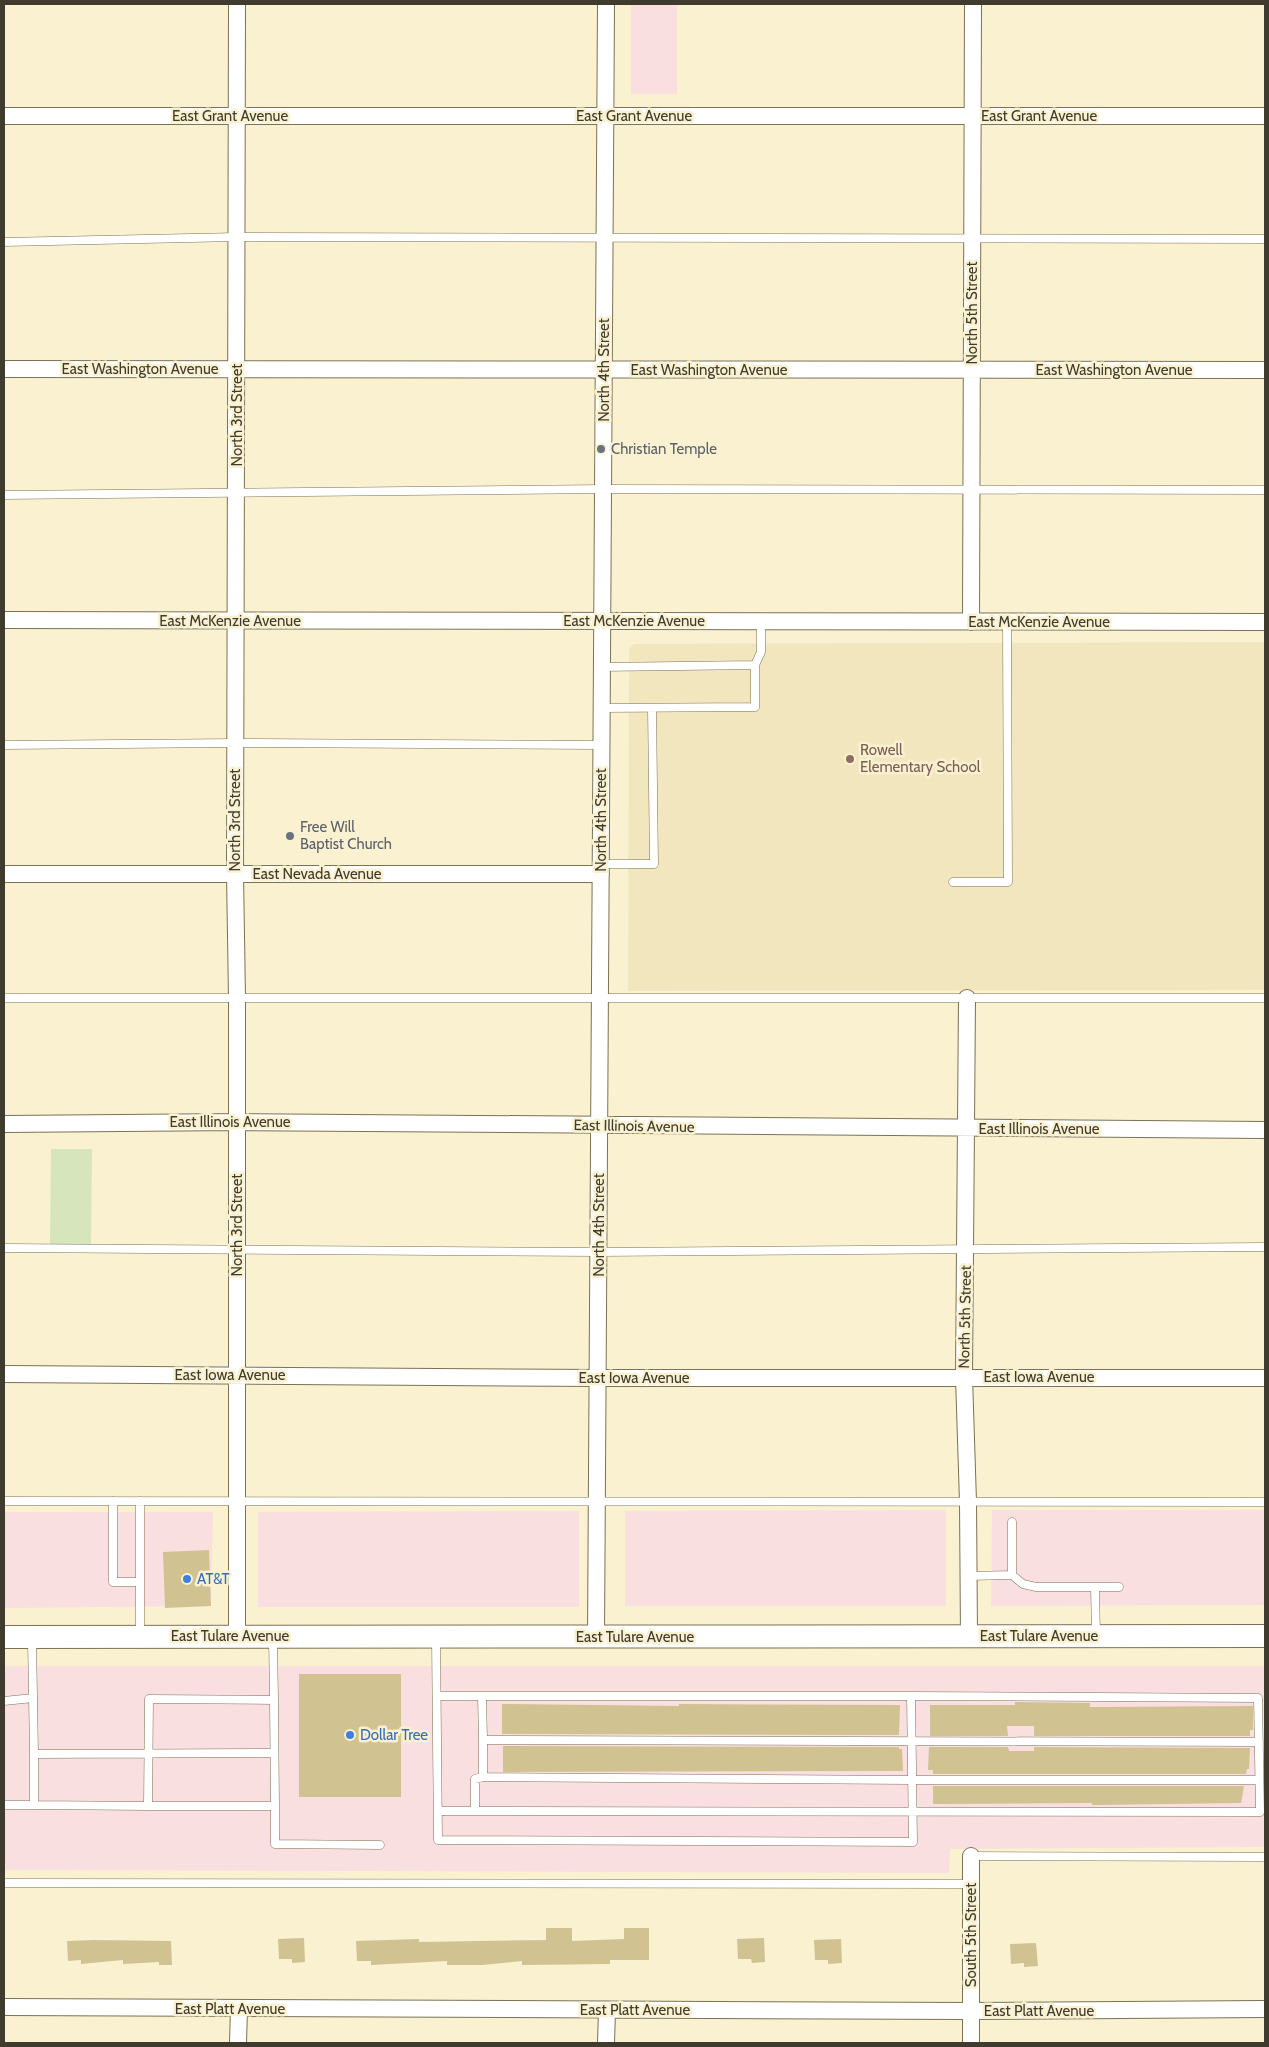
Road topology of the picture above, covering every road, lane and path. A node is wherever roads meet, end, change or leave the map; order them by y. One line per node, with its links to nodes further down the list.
1 (237, 4): 5 (street, North 3rd Street)
2 (606, 4): 6 (street, North 4th Street)
3 (974, 4): 7 (street, North 5th Street)
4 (4, 116): 5 (street, East Grant Avenue)
5 (237, 116): 6 (street, East Grant Avenue); 9 (street, North 3rd Street)
6 (605, 116): 7 (street, East Grant Avenue); 10 (street, North 4th Street)
7 (973, 116): 8 (street, East Grant Avenue); 11 (street, North 5th Street)
8 (1265, 116)
9 (237, 237): 10 (lane); 13 (lane); 15 (street, North 3rd Street)
10 (604, 238): 11 (lane); 16 (street, North 4th Street)
11 (972, 239): 12 (lane); 17 (street, North 5th Street)
12 (1265, 239)
13 (4, 242)
14 (4, 369): 15 (street, East Washington Avenue)
15 (237, 369): 16 (street, East Washington Avenue); 22 (street, North 3rd Street)
16 (604, 370): 17 (street, East Washington Avenue); 19 (street, North 4th Street)
17 (972, 370): 18 (street, East Washington Avenue); 20 (street, North 5th Street)
18 (1265, 370)
19 (603, 489): 20 (lane); 22 (lane); 26 (street, North 4th Street)
20 (972, 490): 21 (lane); 28 (street, North 5th Street)
21 (1265, 490)
22 (237, 494): 23 (lane); 25 (street, North 3rd Street)
23 (4, 495)
24 (4, 620): 25 (street, East McKenzie Avenue)
25 (237, 621): 26 (street, East McKenzie Avenue); 35 (street, North 3rd Street)
26 (602, 621): 27 (street, East McKenzie Avenue); 32 (street, North 4th Street)
27 (761, 622): 28 (street, East McKenzie Avenue); 31 (lane)
28 (971, 622): 29 (street, East McKenzie Avenue)
29 (1007, 622): 30 (street, East McKenzie Avenue); 41 (lane)
30 (1265, 622)
31 (755, 665): 32 (lane); 34 (lane)
32 (602, 667): 33 (street, North 4th Street)
33 (602, 708): 34 (lane); 36 (street, North 4th Street)
34 (652, 708): 38 (lane)
35 (236, 743): 36 (lane); 37 (lane); 40 (street, North 3rd Street)
36 (601, 745): 38 (street, North 4th Street)
37 (4, 746)
38 (601, 869): 40 (street, East Nevada Avenue); 46 (street, North 4th Street)
39 (4, 874): 40 (street, East Nevada Avenue)
40 (235, 874): 43 (street, North 3rd Street)
41 (953, 882)
42 (4, 998): 43 (lane)
43 (237, 998): 46 (lane); 47 (street, North 3rd Street)
44 (967, 998): 45 (lane); 46 (lane); 50 (street, North 5th Street)
45 (1265, 998)
46 (600, 999): 49 (street, North 4th Street)
47 (237, 1122): 48 (street, East Illinois Avenue); 49 (street, East Illinois Avenue); 54 (street, North 3rd Street)
48 (4, 1124)
49 (599, 1126): 50 (street, East Illinois Avenue); 56 (street, North 4th Street)
50 (967, 1129): 51 (street, East Illinois Avenue); 55 (street, North 5th Street)
51 (1265, 1130)
52 (1265, 1247): 55 (lane)
53 (4, 1248): 54 (lane)
54 (237, 1248): 56 (lane); 58 (street, North 3rd Street)
55 (966, 1248): 56 (lane); 59 (street, North 5th Street)
56 (599, 1252): 60 (street, North 4th Street)
57 (4, 1374): 58 (street, East Iowa Avenue)
58 (237, 1374): 60 (street, East Iowa Avenue); 65 (street, North 3rd Street)
59 (964, 1377): 60 (street, East Iowa Avenue); 61 (street, East Iowa Avenue); 67 (street, North 5th Street)
60 (598, 1378): 66 (street, North 4th Street)
61 (1265, 1378)
62 (4, 1501): 63 (lane)
63 (113, 1501): 64 (lane); 72 (lane)
64 (140, 1501): 65 (lane); 72 (lane)
65 (237, 1501): 66 (lane); 76 (street, North 3rd Street)
66 (597, 1502): 67 (lane); 84 (street, North 4th Street)
67 (968, 1502): 68 (lane); 71 (street, North 5th Street)
68 (1265, 1502)
69 (1012, 1522): 70 (lane)
70 (1012, 1575): 71 (lane); 73 (lane)
71 (969, 1576): 79 (street, North 5th Street)
72 (140, 1582): 75 (lane)
73 (1095, 1587): 74 (lane); 80 (lane)
74 (1119, 1587)
75 (140, 1636): 76 (main road, East Tulare Avenue); 83 (main road, East Tulare Avenue)
76 (237, 1636): 77 (main road, East Tulare Avenue)
77 (273, 1636): 78 (main road, East Tulare Avenue); 89 (lane)
78 (436, 1636): 84 (main road, East Tulare Avenue); 85 (lane)
79 (969, 1636): 80 (main road, East Tulare Avenue); 84 (main road, East Tulare Avenue)
80 (1096, 1636): 81 (main road, East Tulare Avenue)
81 (1265, 1636)
82 (4, 1637): 83 (main road, East Tulare Avenue)
83 (32, 1637): 88 (lane)
84 (596, 1637)
85 (437, 1696): 86 (lane); 104 (lane)
86 (482, 1696): 87 (lane); 91 (lane)
87 (911, 1696): 92 (lane); 93 (lane)
88 (33, 1698): 90 (lane); 95 (lane)
89 (274, 1700): 94 (lane); 96 (lane)
90 (4, 1701)
91 (483, 1740): 92 (lane); 97 (lane)
92 (912, 1742): 93 (lane); 98 (lane)
93 (1259, 1742): 99 (lane)
94 (149, 1753): 95 (lane); 96 (lane); 102 (lane)
95 (34, 1754): 101 (lane)
96 (274, 1754): 103 (lane)
97 (483, 1776): 98 (lane); 105 (lane)
98 (912, 1780): 99 (lane); 106 (lane)
99 (1259, 1780): 106 (lane)
100 (4, 1805): 101 (lane)
101 (34, 1805): 102 (lane)
102 (148, 1806): 103 (lane)
103 (275, 1806): 107 (lane)
104 (438, 1811): 105 (lane); 106 (lane)
105 (475, 1811): 106 (lane)
106 (913, 1812)
107 (380, 1845)
108 (971, 1856): 109 (lane); 111 (street, South 5th Street)
109 (1265, 1857)
110 (4, 1882): 111 (lane)
111 (971, 1884): 116 (street, South 5th Street)
112 (4, 2007): 113 (street, East Platt Avenue)
113 (239, 2009): 115 (street, East Platt Avenue); 117 (street)
114 (1265, 2009): 116 (street, East Platt Avenue)
115 (607, 2010): 116 (street, East Platt Avenue); 118 (street)
116 (972, 2011): 119 (street, South 5th Street)
117 (238, 2043)
118 (606, 2043)
119 (972, 2043)

